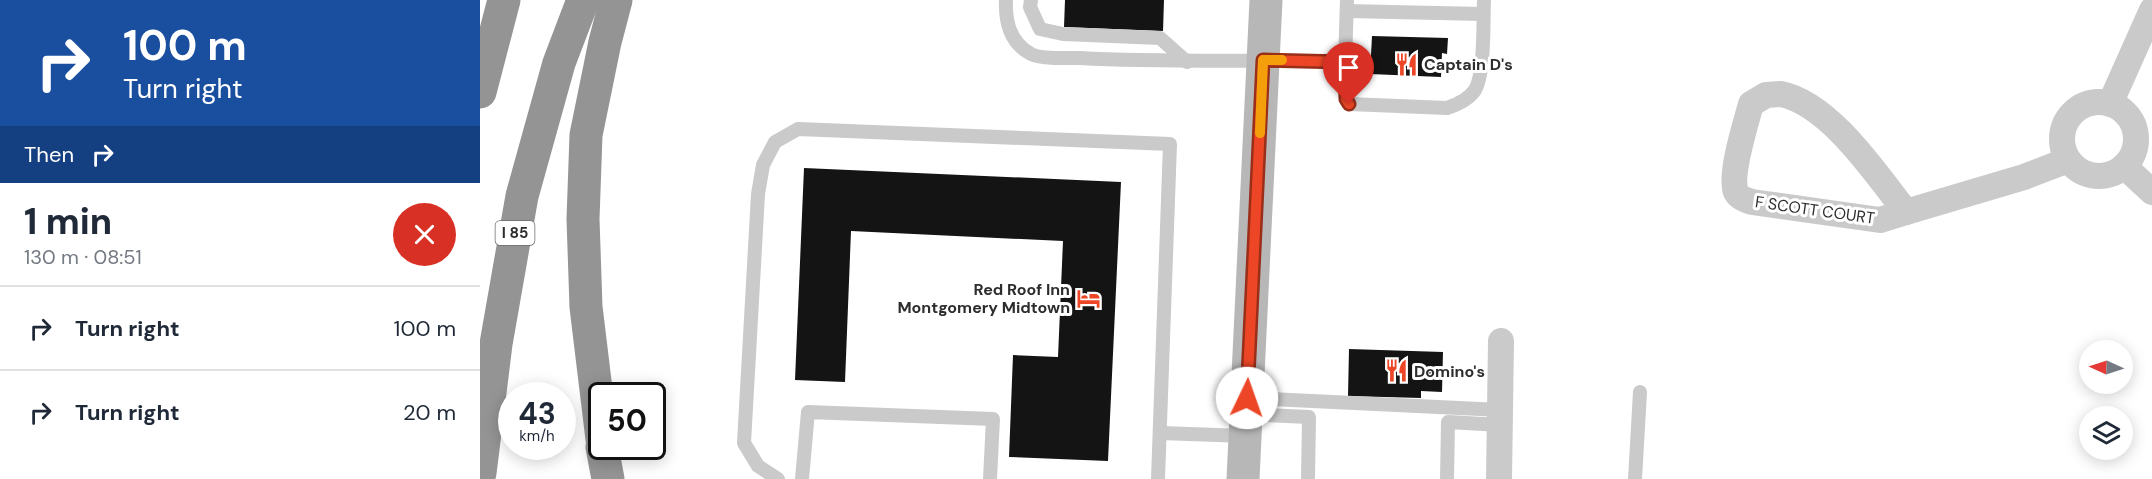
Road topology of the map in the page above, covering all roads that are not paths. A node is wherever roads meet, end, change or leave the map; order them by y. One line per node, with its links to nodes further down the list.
1 (504, 0): 13 (highway)
2 (583, 0): 26 (highway, I 85)
3 (616, 0): 20 (highway)
4 (1006, 0): 11 (lane)
5 (1031, 0): 11 (lane)
6 (1266, 0): 10 (main road)
7 (1347, 5): 8 (lane); 12 (lane)
8 (1484, 7): 12 (lane)
9 (2152, 10): 14 (street)
10 (1263, 60): 11 (lane); 12 (lane); 22 (main road)
11 (1187, 62)
12 (1345, 62)
13 (480, 92)
14 (2110, 104): 15 (street); 16 (street)
15 (2068, 160): 16 (street); 18 (street, F SCOTT COURT)
16 (2124, 166): 17 (street)
17 (2152, 192)
18 (1906, 212): 18 (street, F SCOTT COURT)
19 (1501, 341): 23 (street)
20 (595, 382)
21 (1640, 392): 36 (lane)
22 (1246, 416): 23 (lane); 24 (lane); 32 (main road); 33 (lane)
23 (1501, 417): 34 (lane); 35 (street)
24 (1160, 433): 28 (lane); 31 (lane)
25 (604, 460): 27 (highway)
26 (480, 473)
27 (608, 479)
28 (778, 479)
29 (802, 479): 30 (lane)
30 (990, 479)
31 (1158, 479)
32 (1244, 479)
33 (1308, 479)
34 (1447, 479)
35 (1499, 479)
36 (1635, 479)

